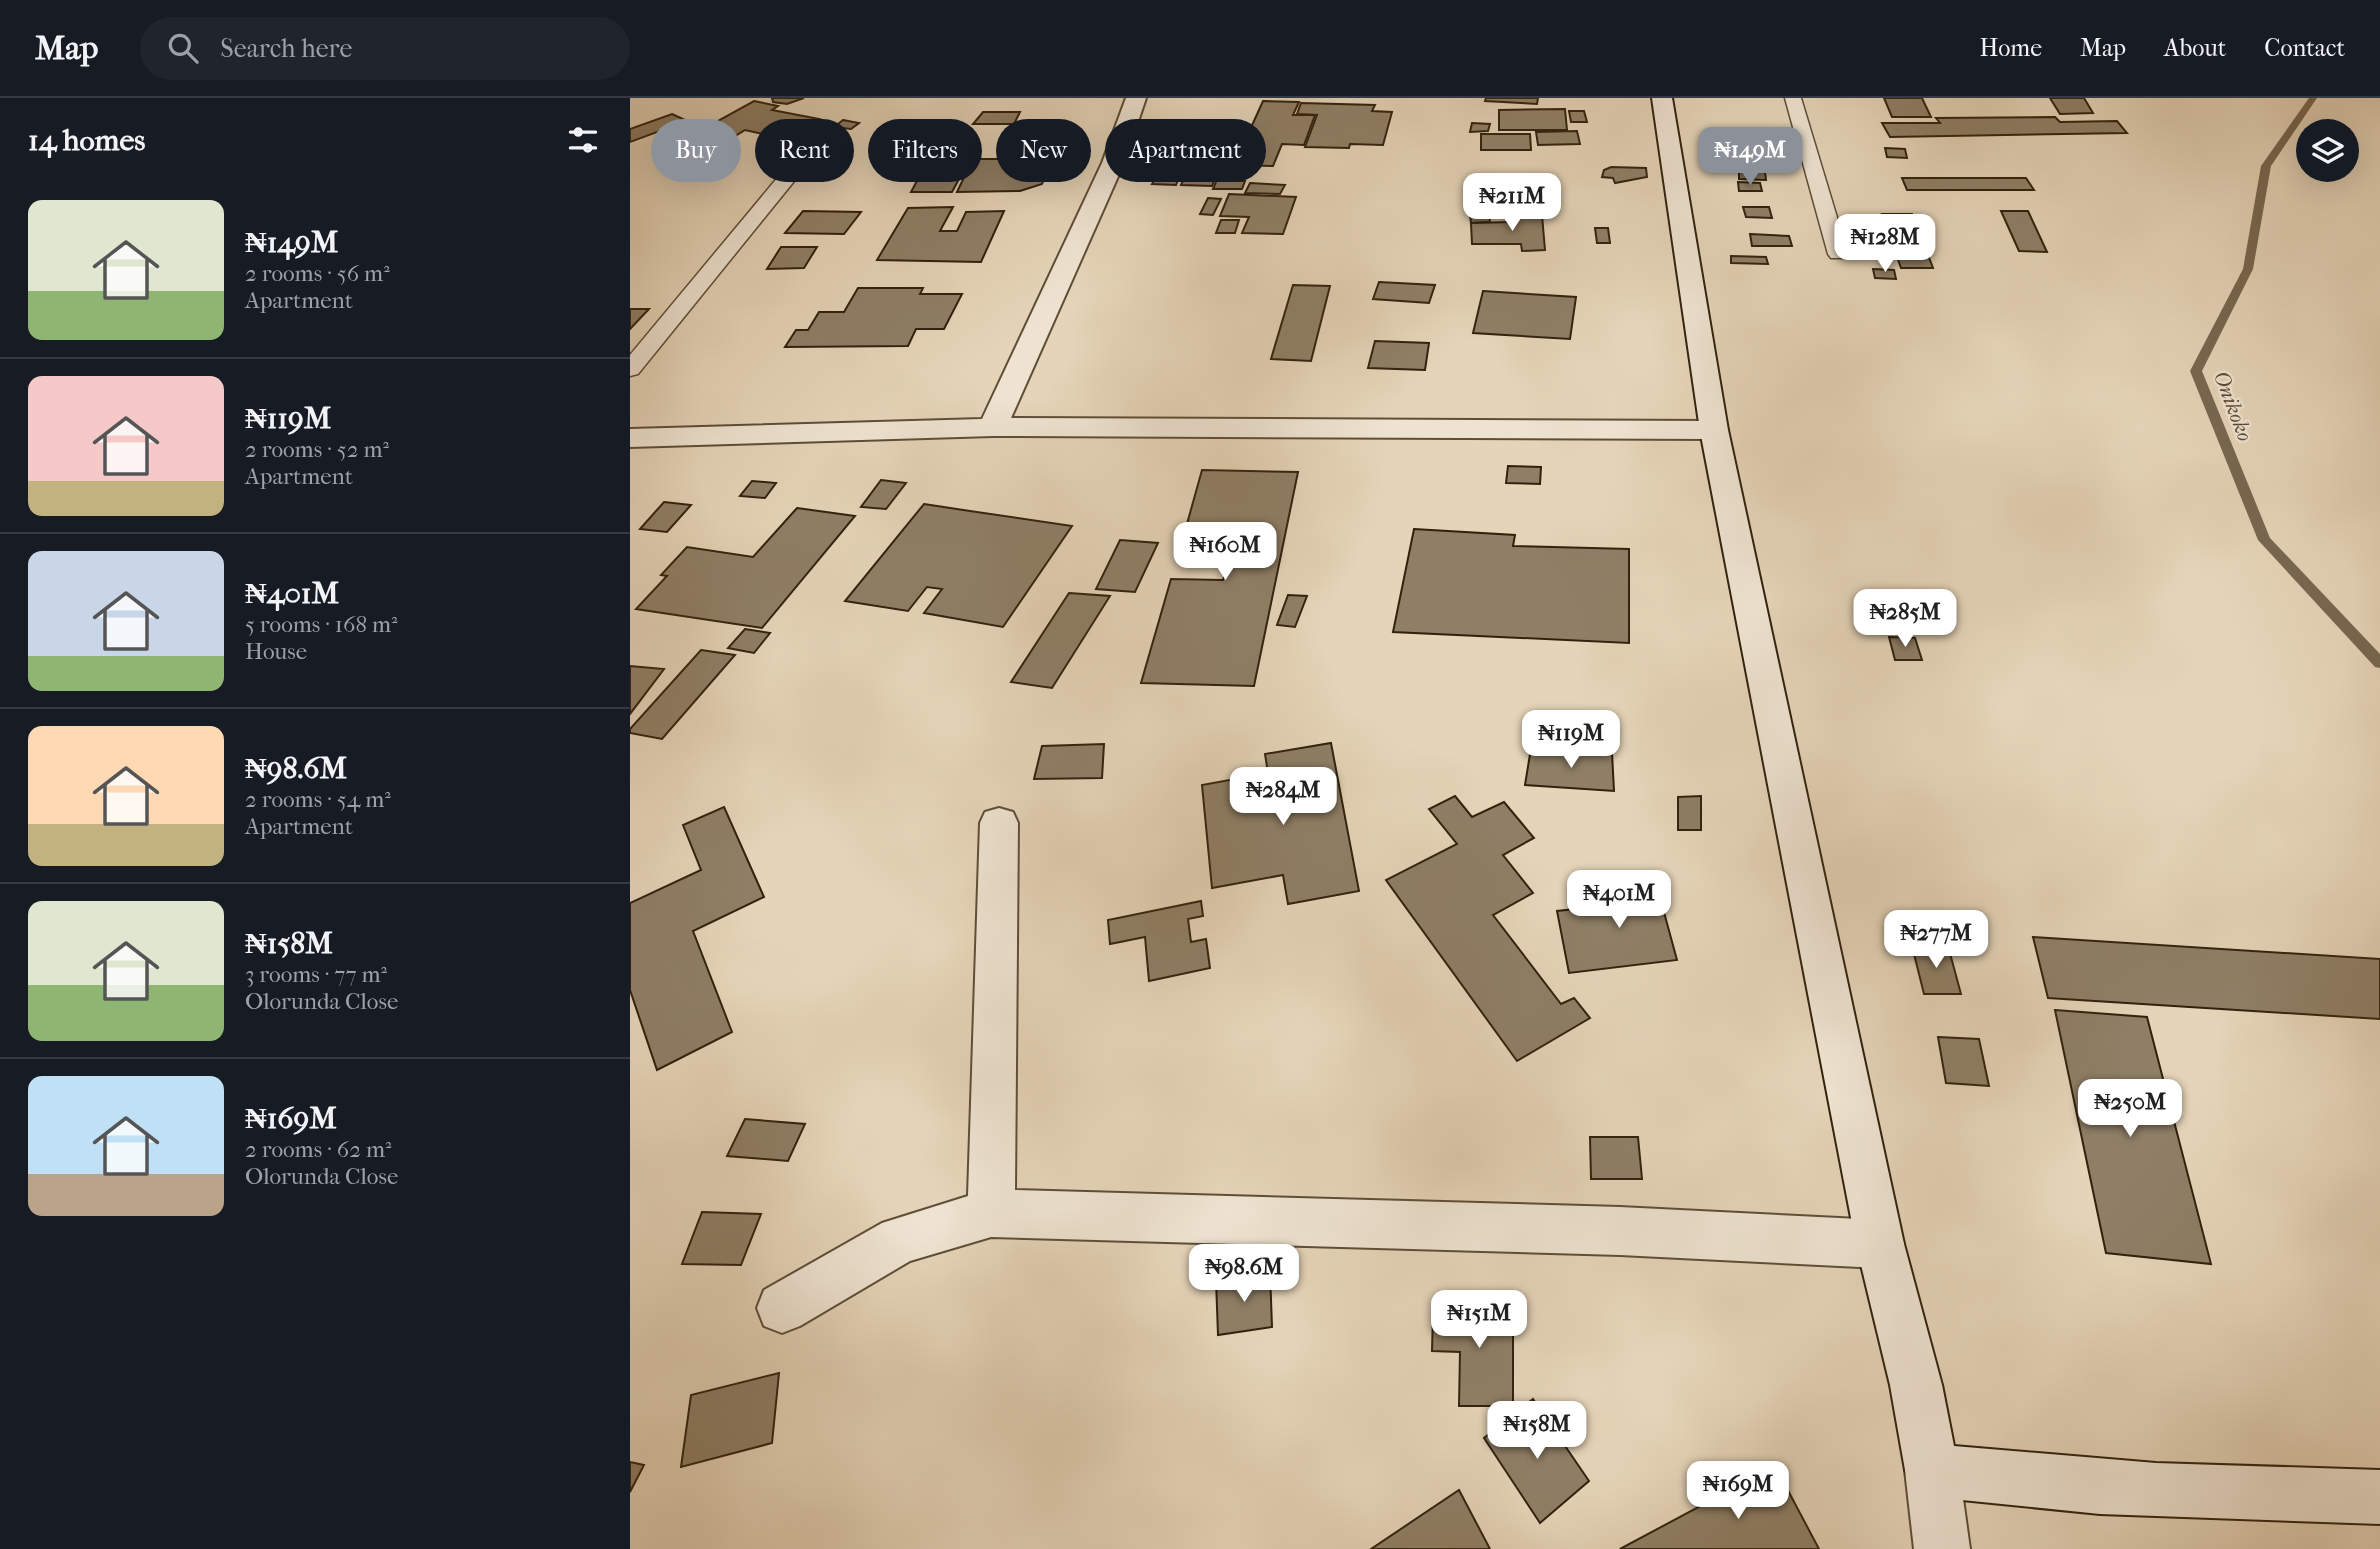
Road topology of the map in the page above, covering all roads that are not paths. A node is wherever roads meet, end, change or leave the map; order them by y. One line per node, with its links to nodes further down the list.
1 (1136, 98): 7 (street)
2 (1662, 98): 8 (street)
3 (1793, 98): 5 (lane)
4 (784, 182): 6 (lane)
5 (1838, 254)
6 (630, 369)
7 (993, 427): 8 (street); 9 (street)
8 (1714, 430): 12 (street)
9 (630, 438)
10 (999, 823): 11 (street)
11 (991, 1213): 12 (street); 13 (street)
12 (1880, 1244): 14 (street)
13 (782, 1307)
14 (1931, 1470): 15 (street); 16 (street)
15 (2380, 1497)
16 (1942, 1549)

